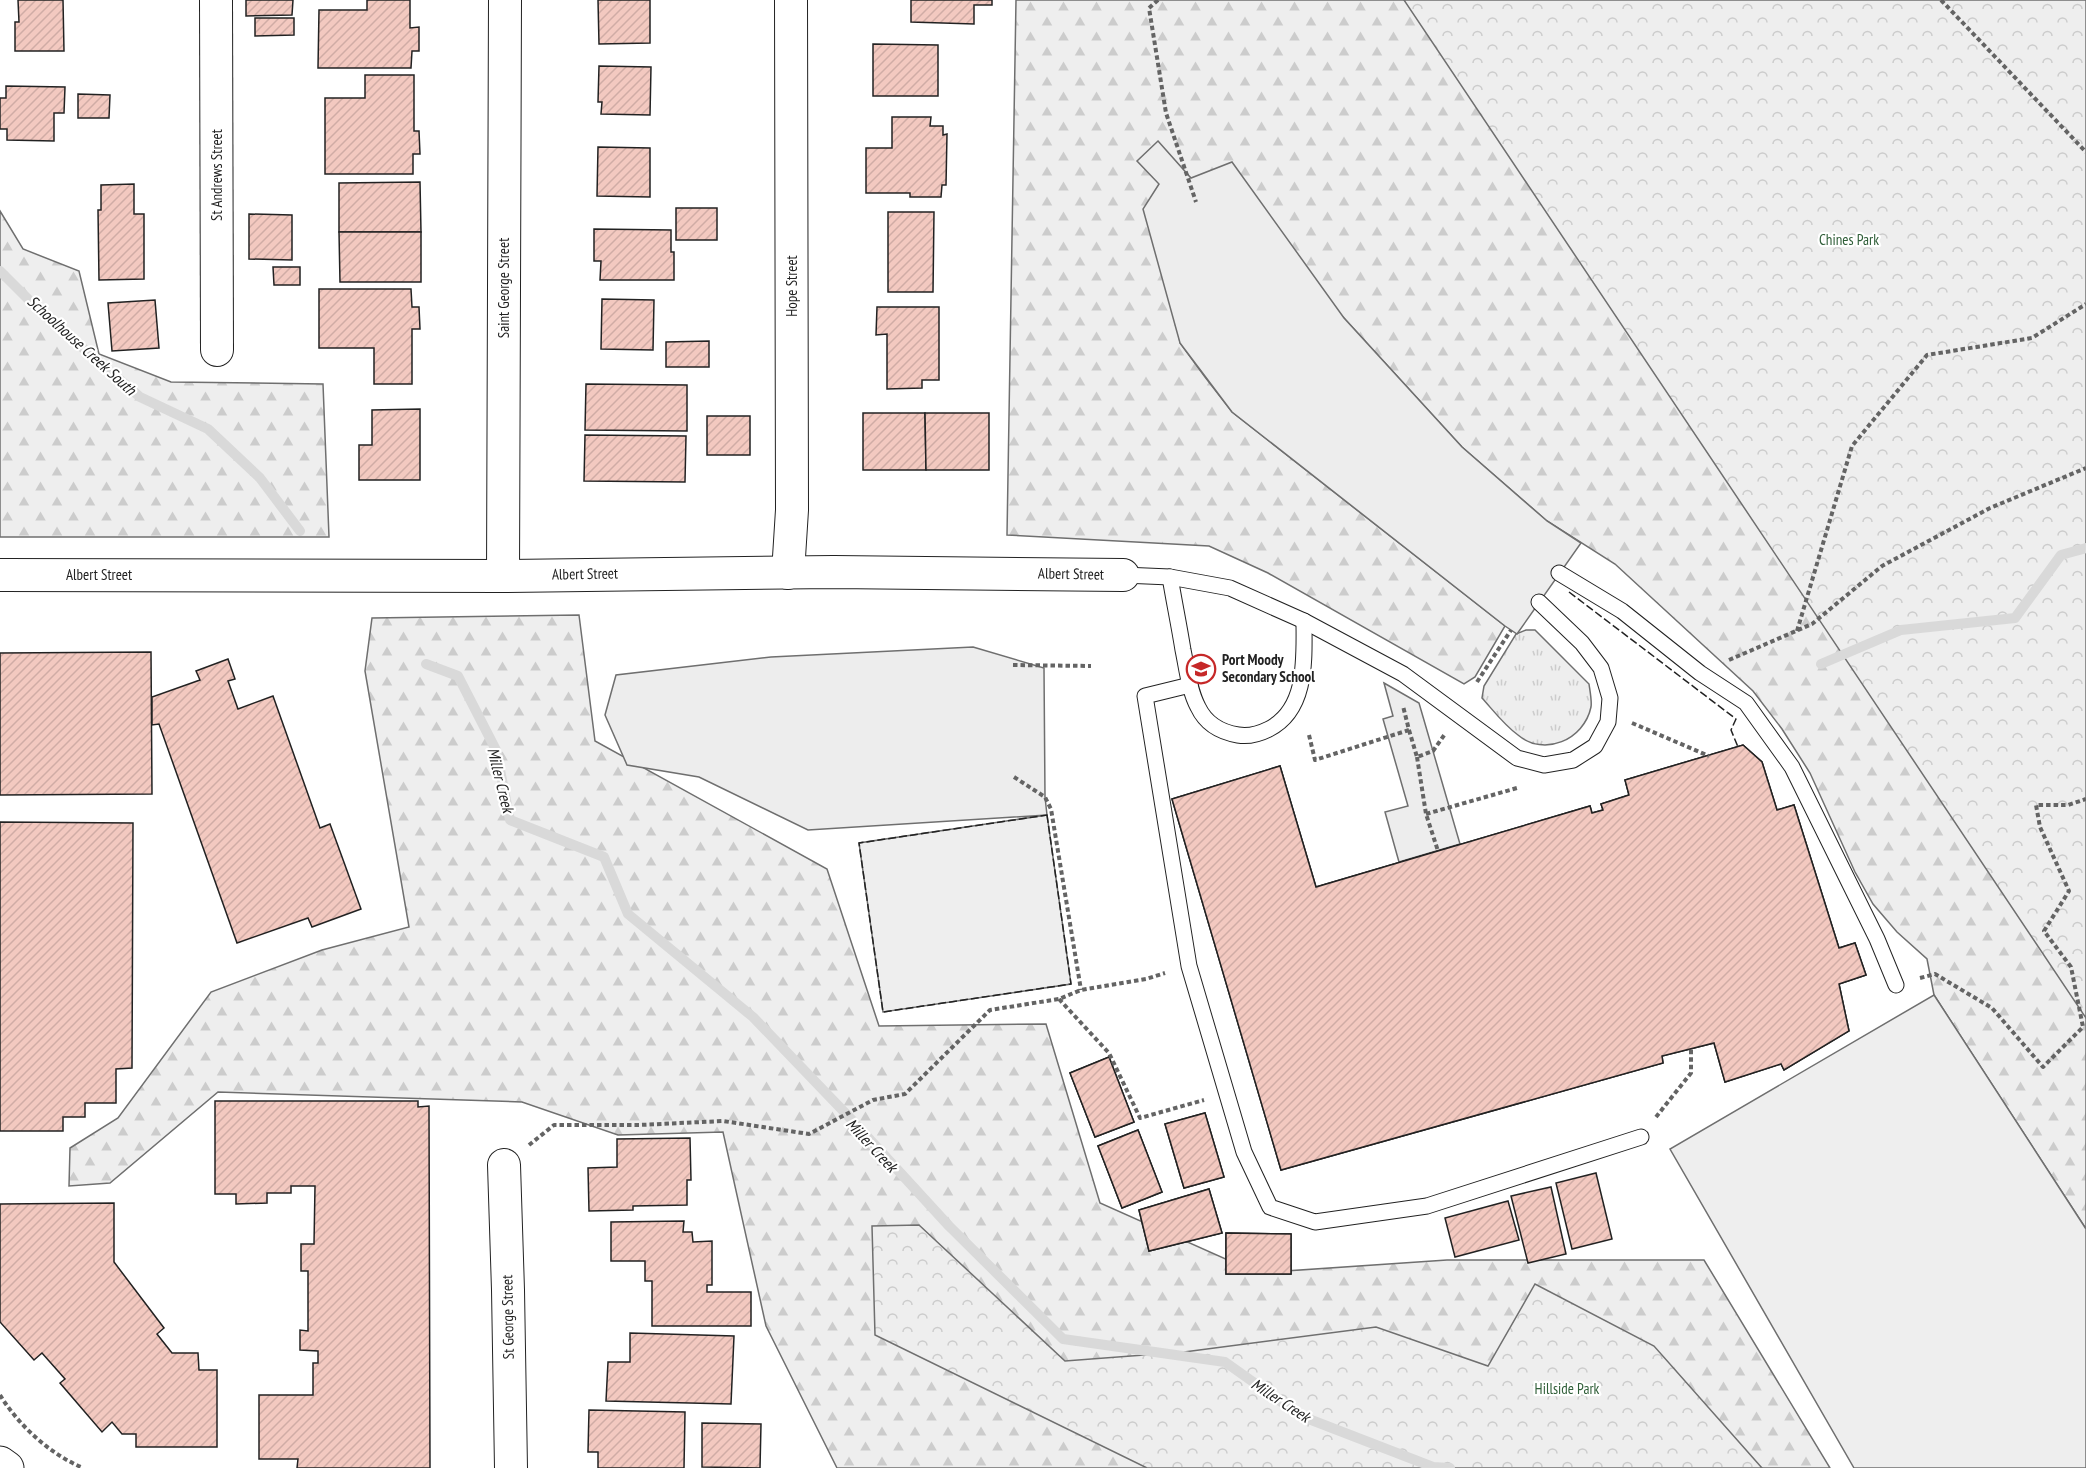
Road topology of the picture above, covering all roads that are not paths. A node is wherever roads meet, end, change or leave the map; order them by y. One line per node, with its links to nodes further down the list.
1 (216, 0): 4 (street, St Andrews Street)
2 (505, 0): 9 (street, Saint George Street)
3 (791, 0): 5 (street, Hope Street)
4 (217, 350)
5 (788, 573): 8 (street, Albert Street); 9 (street, Albert Street)
6 (1559, 573): 14 (lane)
7 (0, 575): 9 (street, Albert Street)
8 (1123, 575): 10 (lane, Albert Street)
9 (503, 576)
10 (1170, 577): 12 (lane, Albert Street); 13 (lane)
11 (1539, 602): 12 (lane, Albert Street)
12 (1304, 621): 13 (lane)
13 (1190, 685): 15 (lane)
14 (1896, 985)
15 (1641, 1137)
16 (504, 1166): 19 (street, St George Street)
17 (0, 1463): 18 (main road)
18 (7, 1468)
19 (511, 1468)

